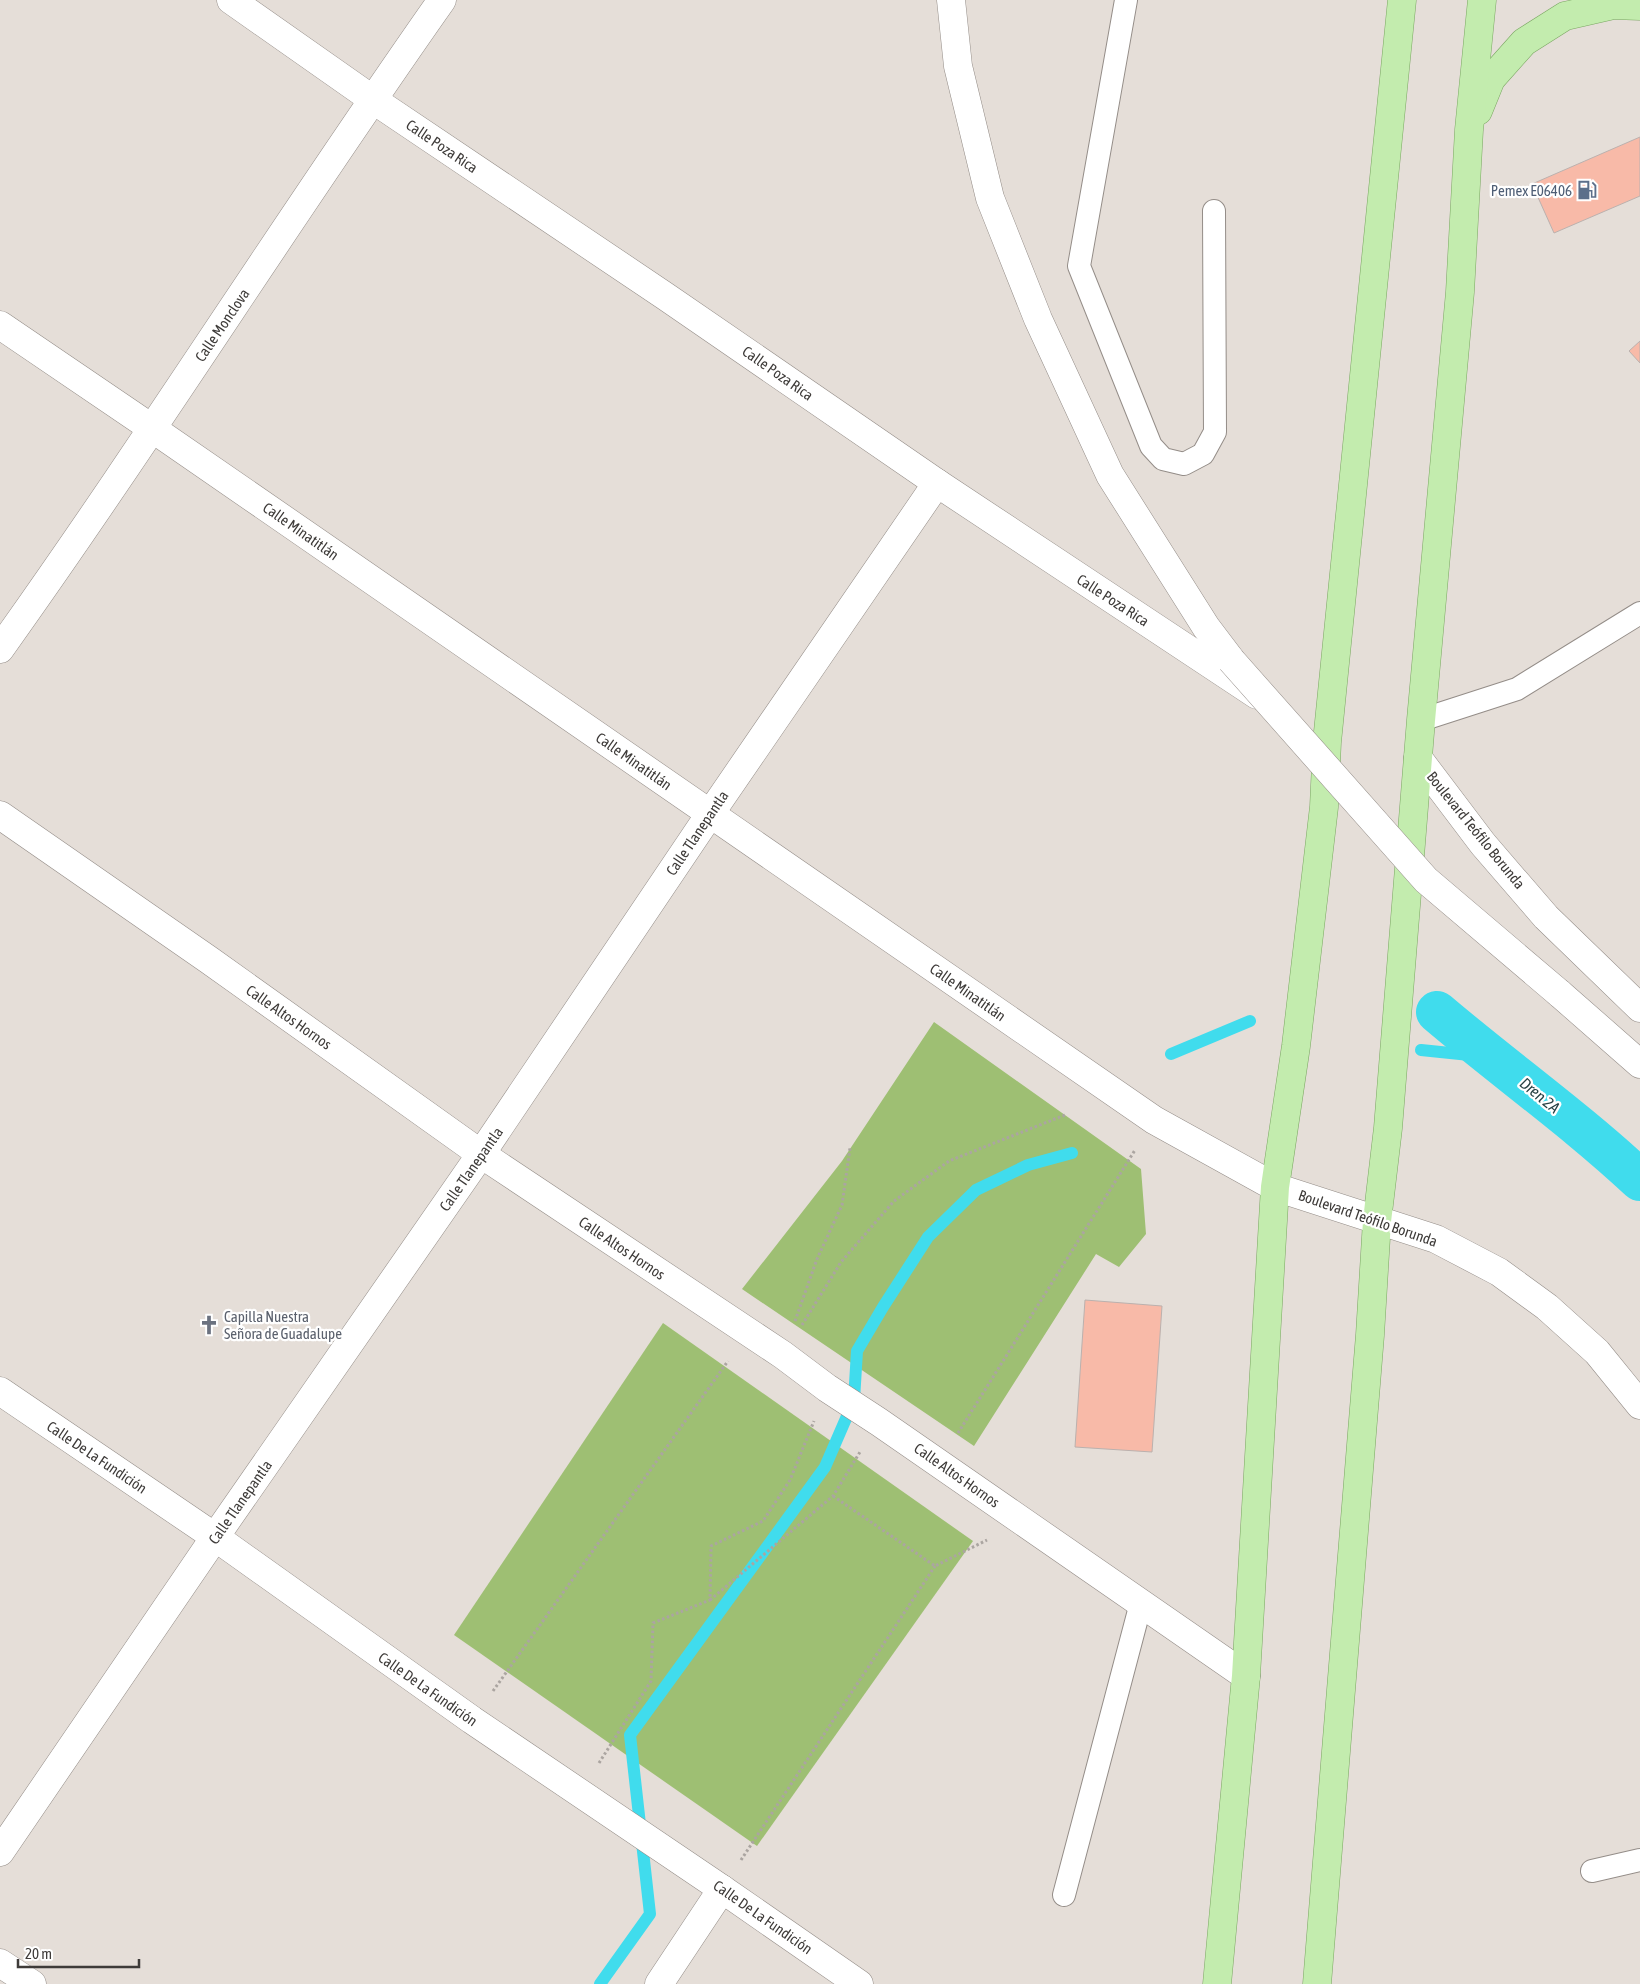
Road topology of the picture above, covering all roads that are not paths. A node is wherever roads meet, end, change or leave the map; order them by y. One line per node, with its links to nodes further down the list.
1 (232, 0): 8 (street, Calle Poza Rica)
2 (442, 0): 8 (street, Calle Monclova)
3 (951, 0): 22 (street, bridge)
4 (1126, 0): 10 (lane)
5 (1402, 0): 17 (main road)
6 (1482, 0): 9 (main road)
7 (1640, 6): 9 (main road)
8 (372, 99): 12 (street, Calle Monclova); 13 (street, Calle Poza Rica)
9 (1469, 130): 16 (main road)
10 (1214, 211)
11 (0, 326): 12 (street, Calle Minatitlán)
12 (153, 429): 15 (street, Calle Monclova); 19 (street, Calle Minatitlán)
13 (937, 483): 17 (street, Calle Poza Rica); 19 (street, Calle Tlanepantla)
14 (1640, 613): 16 (lane)
15 (0, 649)
16 (1421, 720): 18 (main road)
17 (1327, 742): 24 (main road)
18 (1418, 758): 21 (street, Boulevard Teófilo Borunda); 25 (main road)
19 (710, 814): 23 (street, Calle Tlanepantla); 24 (street, Calle Minatitlán)
20 (0, 816): 23 (street, Calle Altos Hornos)
21 (1640, 1008)
22 (1640, 1064)
23 (482, 1154): 28 (street, Calle Tlanepantla); 29 (street, Calle Altos Hornos)
24 (1275, 1187): 25 (street, Boulevard Teófilo Borunda); 30 (main road)
25 (1377, 1221): 27 (street, Boulevard Teófilo Borunda); 41 (main road)
26 (0, 1391): 28 (street, Calle De La Fundición)
27 (1640, 1405)
28 (215, 1537): 31 (street, Calle Tlanepantla); 34 (street, Calle De La Fundición)
29 (1141, 1603): 30 (street, Calle Altos Hornos); 35 (lane)
30 (1246, 1676): 40 (main road)
31 (0, 1852)
32 (1640, 1860): 33 (lane)
33 (1592, 1871)
34 (722, 1889): 38 (street); 39 (street, Calle De La Fundición)
35 (1064, 1895)
36 (0, 1963): 37 (street)
37 (32, 1984)
38 (658, 1984)
39 (859, 1984)
40 (1217, 1984)
41 (1317, 1984)

